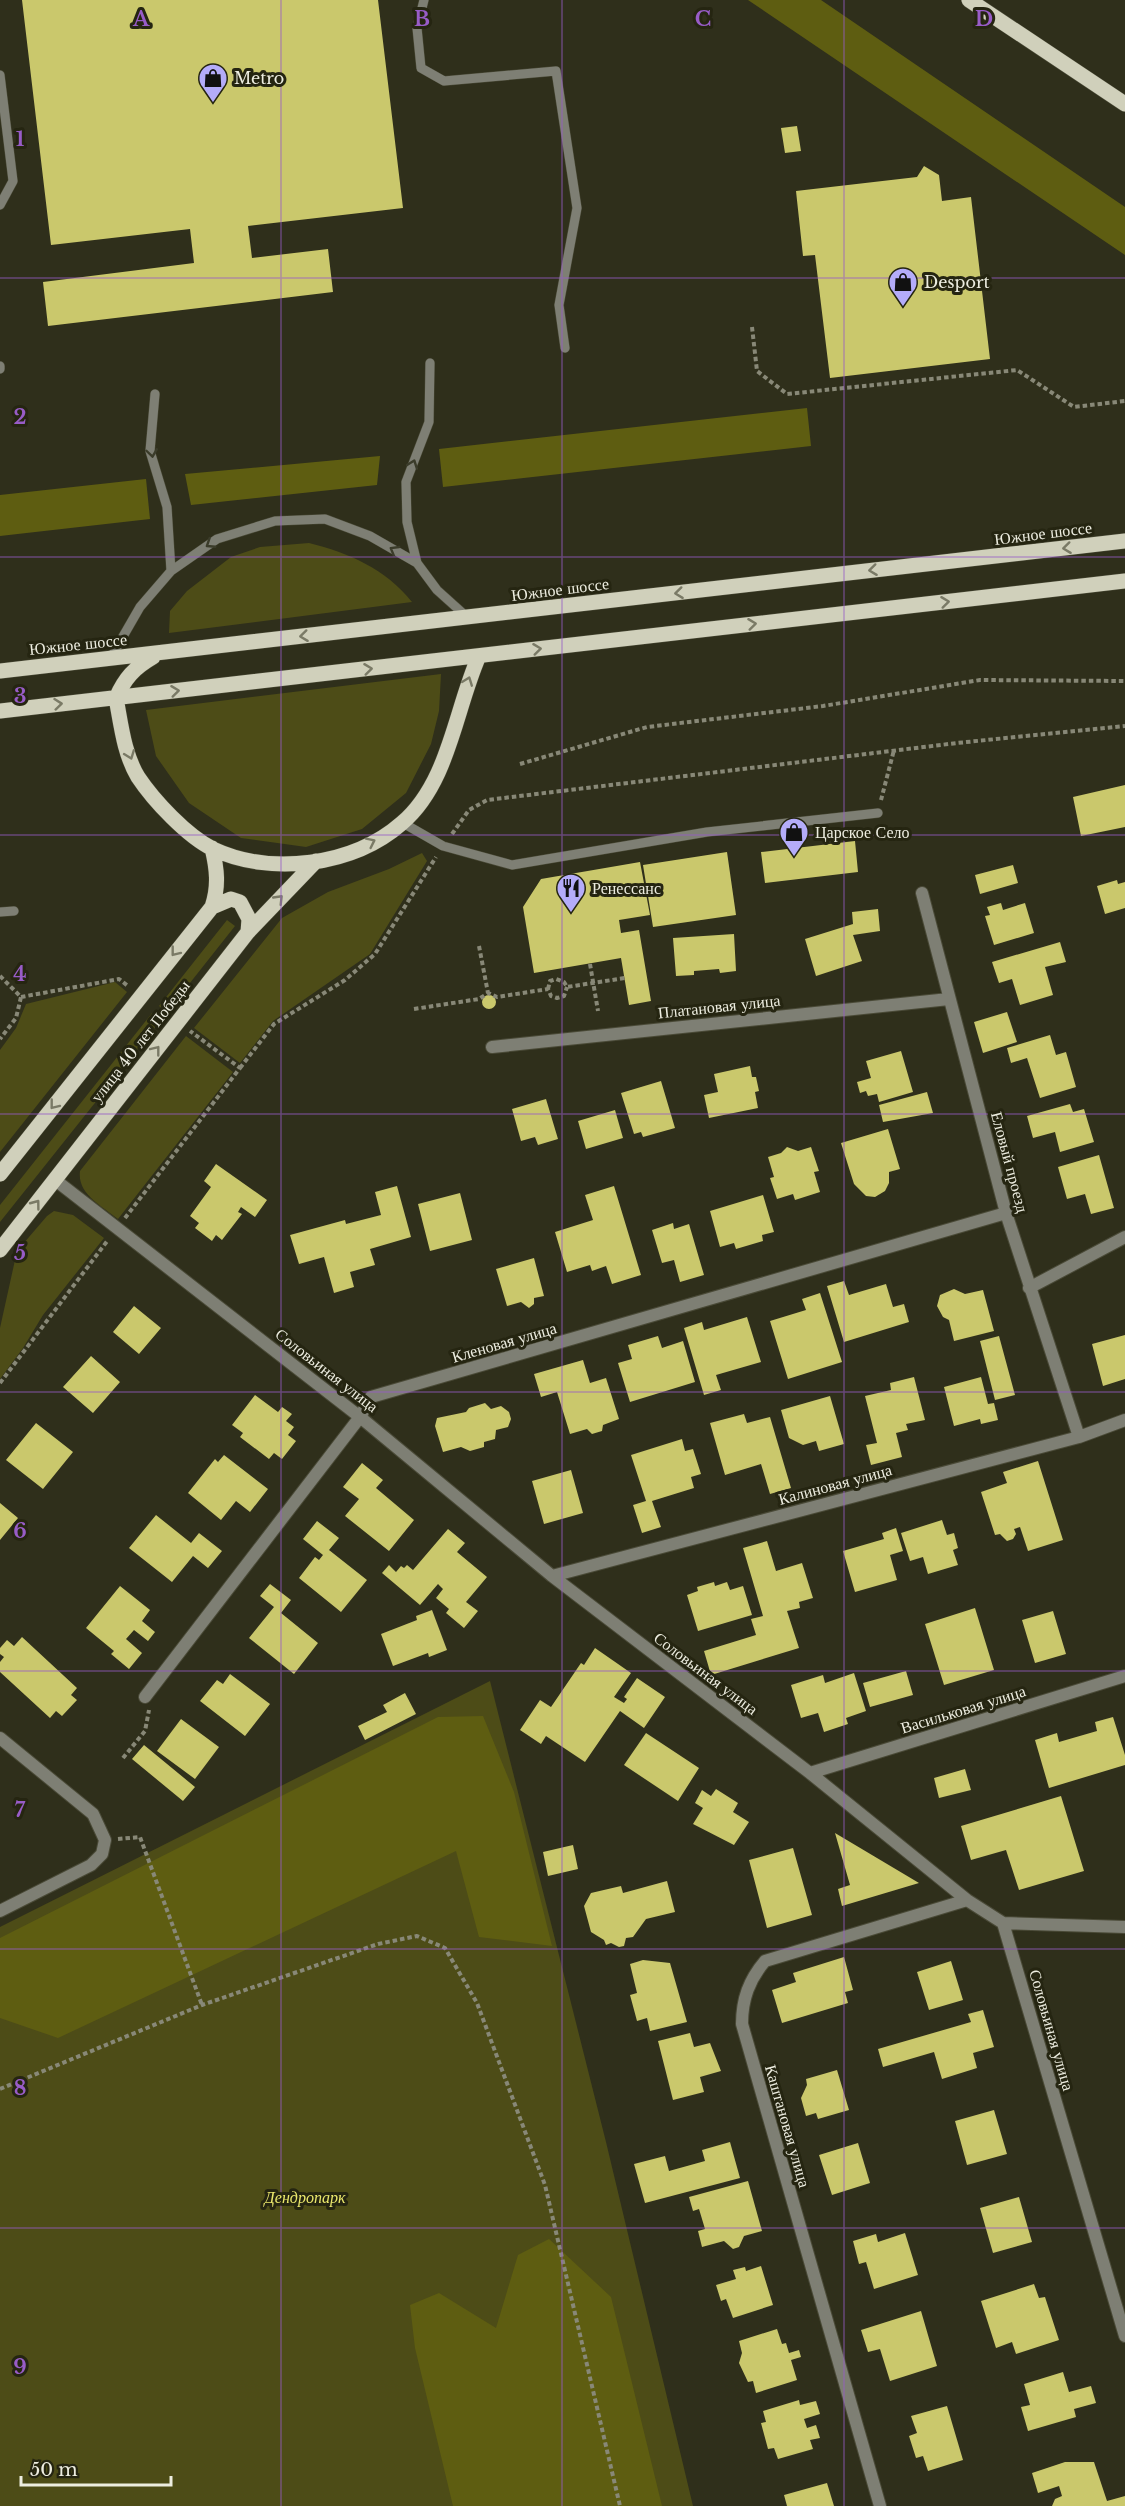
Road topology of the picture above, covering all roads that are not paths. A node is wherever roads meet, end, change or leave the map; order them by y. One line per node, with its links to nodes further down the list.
1 (424, 0): 6 (lane)
2 (969, 0): 4 (main road)
3 (0, 75): 5 (lane)
4 (1125, 104)
5 (0, 205)
6 (565, 348)
7 (430, 363): 10 (lane, one-way to 7)
8 (155, 394): 11 (lane, one-way to 11)
9 (1125, 541): 13 (main road, Южное шоссе, one-way to 13)
10 (417, 563): 11 (lane, one-way to 11); 13 (lane)
11 (171, 571): 16 (lane)
12 (1125, 581): 15 (main road, one-way to 12)
13 (467, 617): 14 (main road, Южное шоссе, one-way to 14)
14 (159, 653): 16 (main road, Южное шоссе); 18 (main road)
15 (479, 656): 18 (main road, one-way to 15); 21 (main road, one-way to 15)
16 (110, 659): 17 (main road, Южное шоссе)
17 (0, 671)
18 (116, 698): 19 (main road, one-way to 18); 22 (main road, one-way to 22)
19 (0, 711)
20 (878, 813): 21 (lane)
21 (403, 823): 23 (main road, one-way to 21)
22 (212, 848): 23 (main road); 25 (main road, улица 40 лет Победы)
23 (316, 861): 28 (main road, улица 40 лет Победы, one-way to 23)
24 (922, 893): 29 (street, Еловый проезд)
25 (212, 907): 28 (main road); 31 (main road, улица 40 лет Победы, one-way to 31)
26 (14, 911): 27 (lane)
27 (0, 912)
28 (248, 932): 32 (main road, улица 40 лет Победы, one-way to 28)
29 (949, 999): 30 (street, Платановая улица); 33 (street, Еловый проезд)
30 (492, 1047)
31 (0, 1174)
32 (54, 1179): 35 (main road, улица 40 лет Победы, one-way to 32); 38 (street, Соловьиная улица)
33 (1006, 1213): 37 (street, Еловый проезд); 38 (street, Кленовая улица)
34 (1125, 1237): 37 (street)
35 (2, 1247): 36 (street)
36 (0, 1262)
37 (1029, 1288): 40 (street, Еловый проезд)
38 (360, 1417): 41 (street, Соловьиная улица); 43 (street, Кленовая улица)
39 (1125, 1420): 40 (street, Калиновая улица)
40 (1079, 1437): 41 (street, Калиновая улица)
41 (552, 1576): 45 (street, Соловьиная улица)
42 (1125, 1676): 45 (street, Васильковая улица)
43 (145, 1697)
44 (0, 1738): 47 (street)
45 (810, 1773): 46 (street, Соловьиная улица)
46 (967, 1900): 48 (street, Соловьиная улица); 51 (street, Каштановая улица)
47 (0, 1911)
48 (1003, 1923): 49 (street); 50 (street, Соловьиная улица)
49 (1125, 1927)
50 (1125, 2336)
51 (880, 2506)

